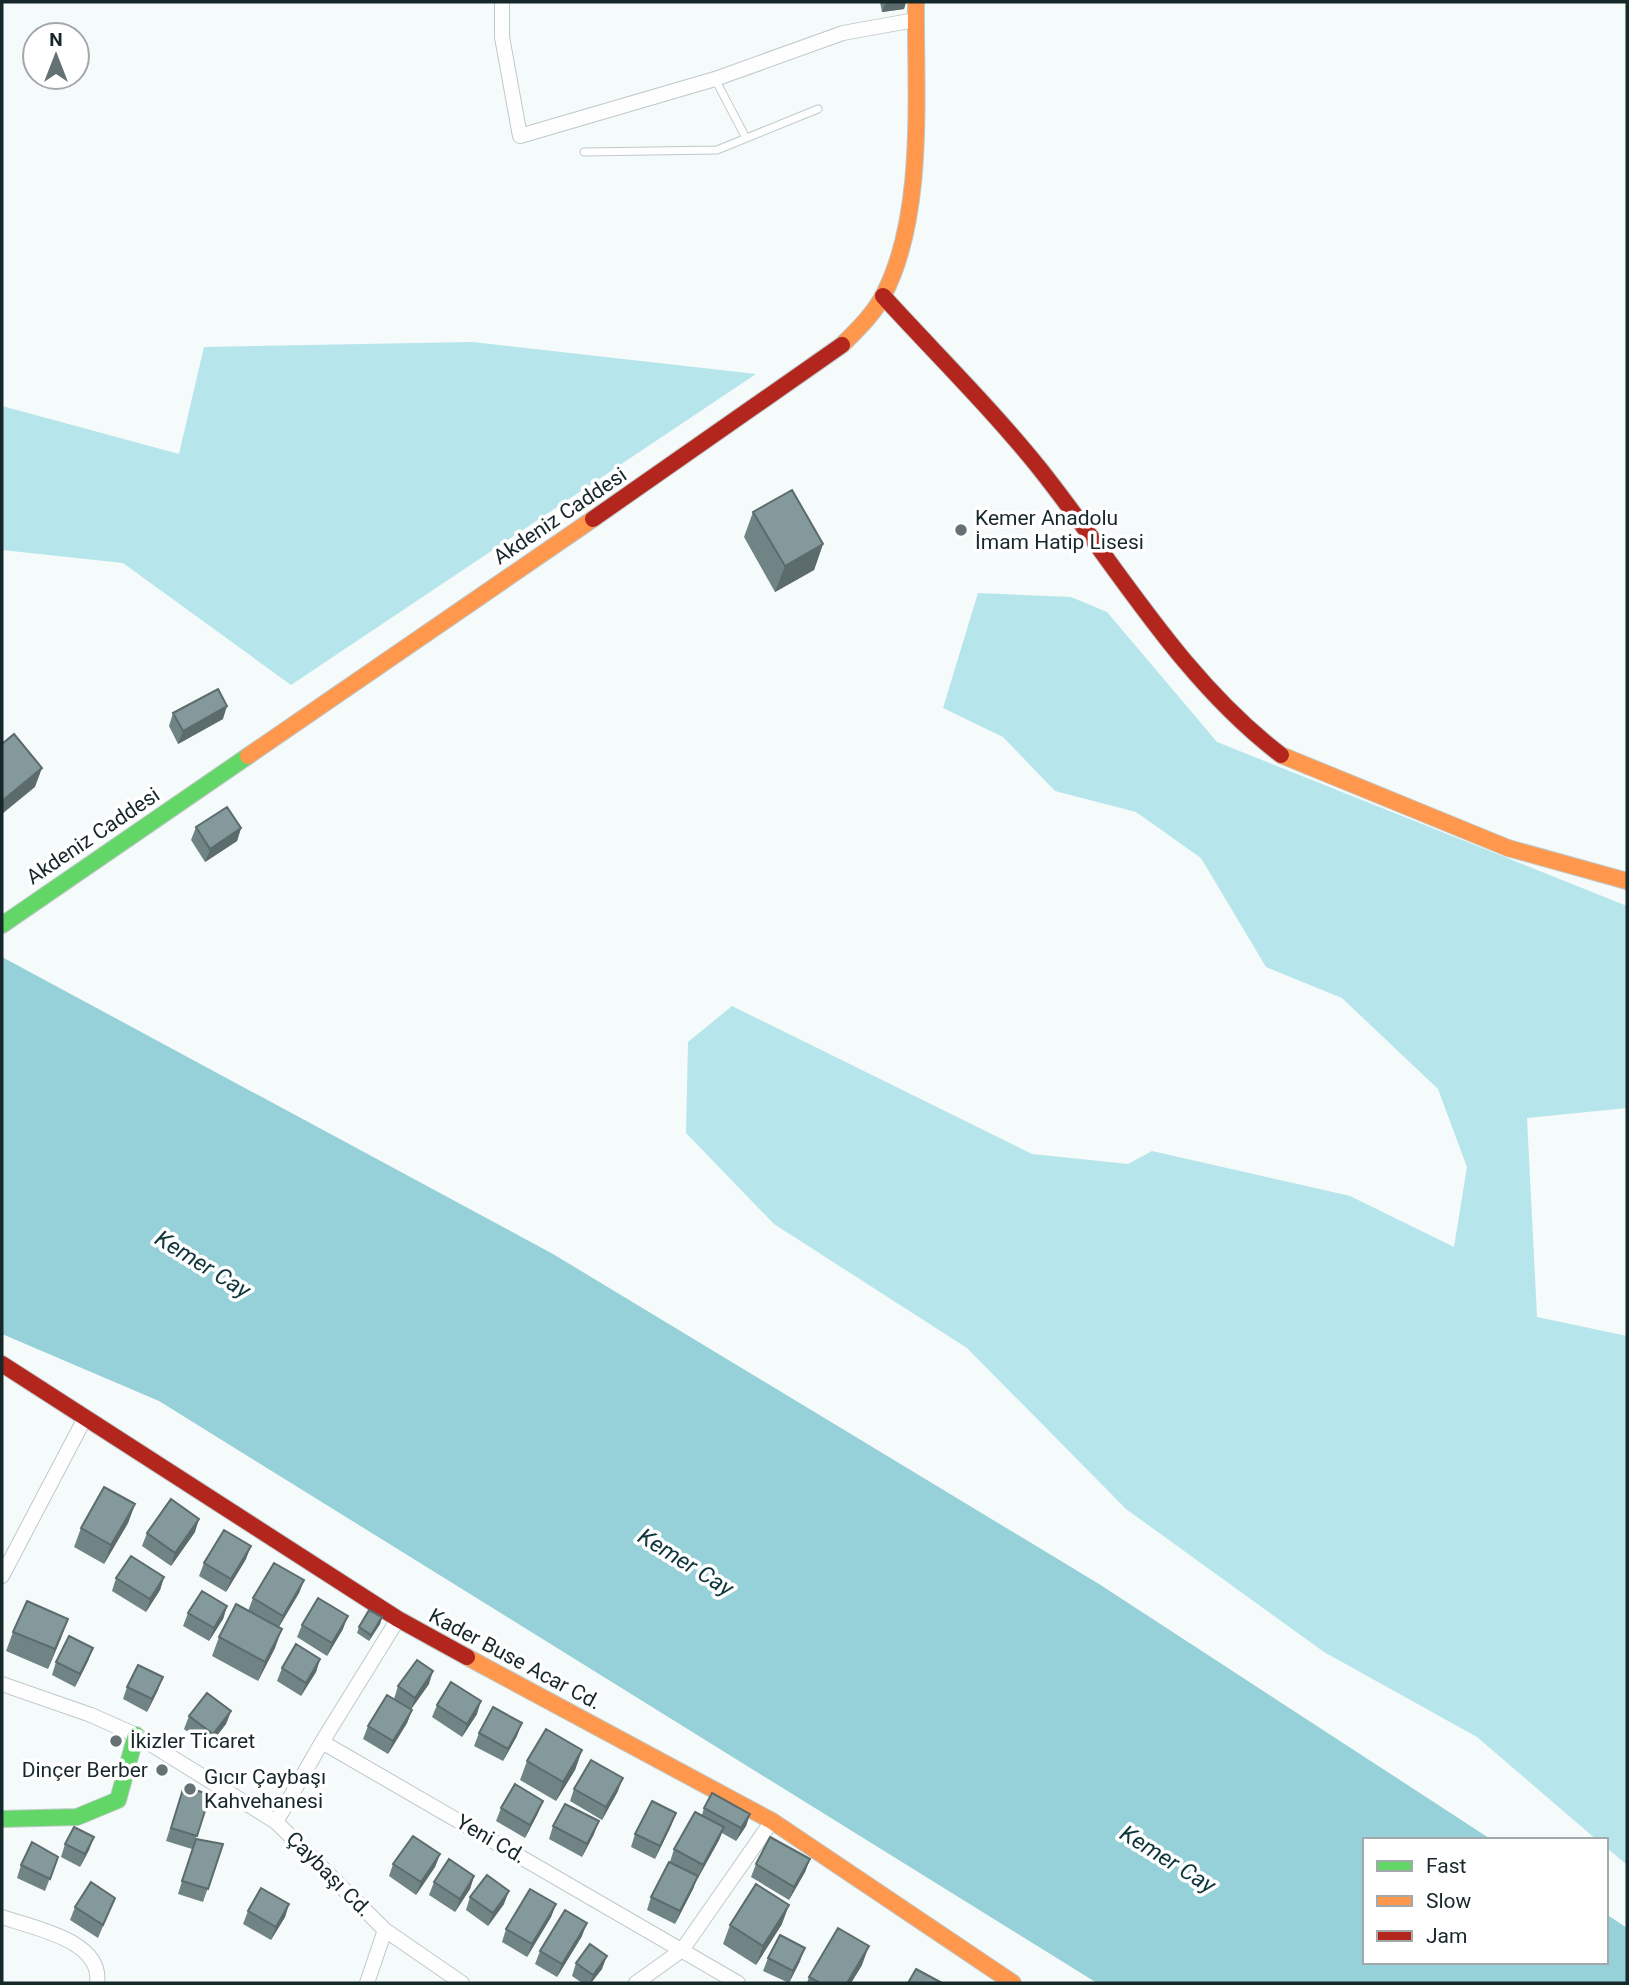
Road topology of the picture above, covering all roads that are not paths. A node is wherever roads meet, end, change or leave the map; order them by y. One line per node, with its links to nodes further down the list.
1 (502, 2): 4 (street)
2 (916, 2): 3 (street, Akdeniz Caddesi)
3 (915, 20): 4 (street); 8 (street, Akdeniz Caddesi)
4 (715, 79): 6 (lane)
5 (818, 108): 6 (lane)
6 (746, 138): 7 (lane)
7 (584, 152)
8 (883, 296): 9 (street); 10 (street, Akdeniz Caddesi)
9 (1627, 881)
10 (4, 921)
11 (2, 1364): 12 (street, Kader Buse Acar Cd.)
12 (85, 1418): 13 (street); 14 (street, Kader Buse Acar Cd.)
13 (2, 1576)
14 (398, 1619): 17 (street); 19 (street, Kader Buse Acar Cd.)
15 (2, 1684): 16 (street, Çaybaşı Cd.)
16 (136, 1735): 18 (street); 20 (street, Çaybaşı Cd.)
17 (322, 1742): 20 (street); 23 (street, Yeni Cd.)
18 (2, 1819)
19 (772, 1821): 23 (street); 29 (street, Kader Buse Acar Cd.)
20 (276, 1822): 22 (street, Çaybaşı Cd.)
21 (2, 1917): 24 (street)
22 (385, 1930): 25 (street); 26 (street, Çaybaşı Cd.)
23 (682, 1950): 27 (street); 28 (street, Yeni Cd.)
24 (97, 1983)
25 (367, 1983)
26 (462, 1983)
27 (636, 1983)
28 (738, 1983)
29 (1013, 1983)

